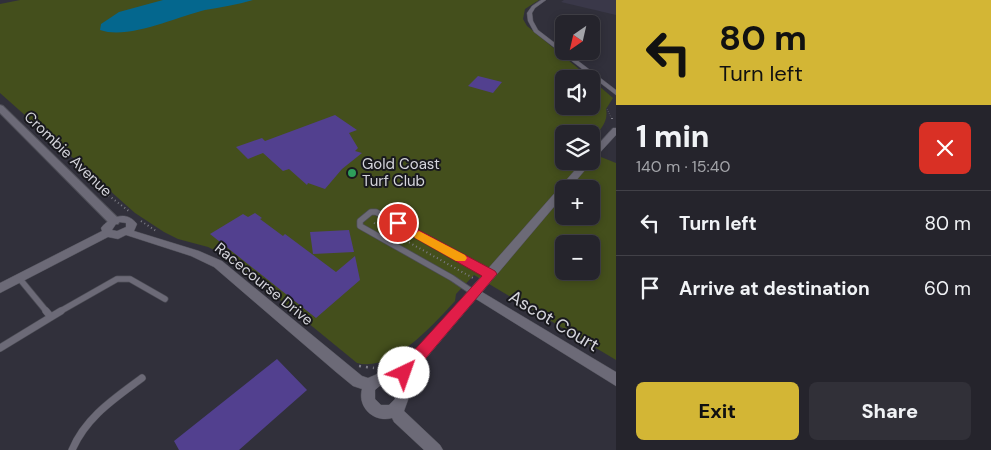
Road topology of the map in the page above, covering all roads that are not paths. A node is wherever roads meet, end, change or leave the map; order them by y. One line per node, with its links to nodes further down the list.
1 (544, 0): 2 (street)
2 (616, 93)
3 (0, 108): 9 (street, Crombie Avenue)
4 (616, 130): 5 (street)
5 (600, 147)
6 (580, 170): 7 (street)
7 (572, 180)
8 (555, 199): 12 (street)
9 (114, 220): 10 (street); 11 (street)
10 (127, 232): 11 (street); 22 (street, Racecourse Drive)
11 (107, 233): 13 (street)
12 (491, 274): 15 (street); 15 (lane)
13 (19, 278): 14 (street); 17 (lane)
14 (0, 288)
15 (475, 293): 20 (street, Ascot Court); 21 (street)
16 (165, 299): 17 (lane)
17 (51, 317): 18 (lane)
18 (0, 348)
19 (142, 378): 24 (lane)
20 (616, 380)
21 (396, 383): 22 (street); 23 (street)
22 (369, 386): 23 (street)
23 (395, 410): 25 (street)
24 (72, 450)
25 (435, 450)

